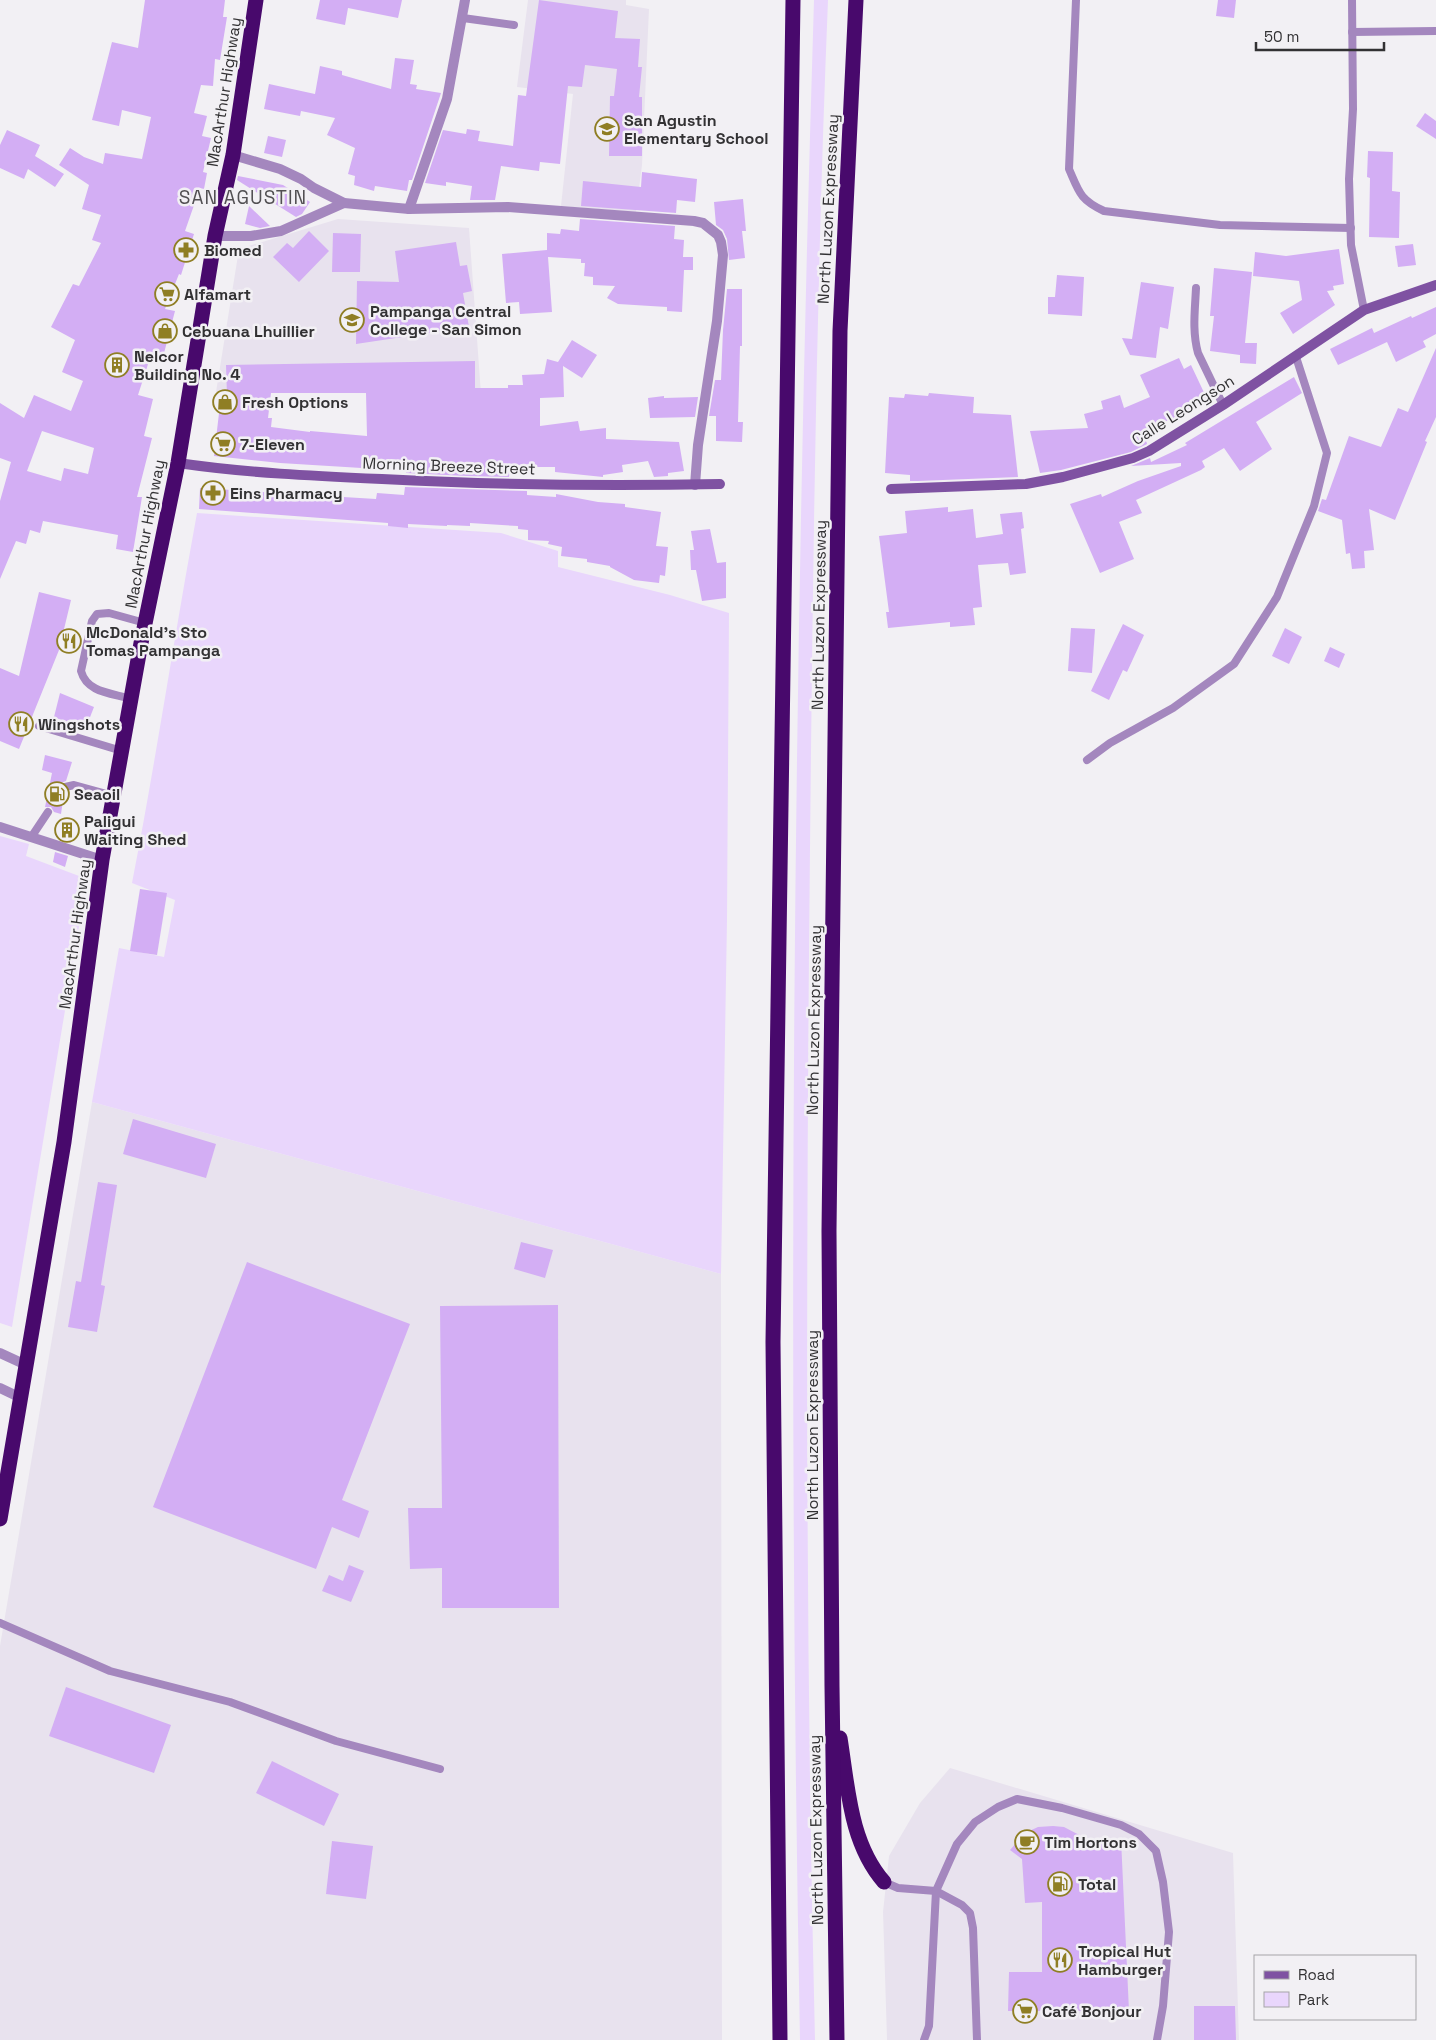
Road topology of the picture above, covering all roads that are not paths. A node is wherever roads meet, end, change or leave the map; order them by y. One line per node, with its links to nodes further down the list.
1 (256, 0): 11 (highway, MacArthur Highway)
2 (466, 0): 7 (street)
3 (792, 0): 46 (highway)
4 (856, 0): 42 (highway, North Luzon Expressway)
5 (1076, 0): 14 (lane)
6 (1352, 0): 10 (lane)
7 (463, 18): 8 (lane); 13 (street)
8 (514, 25)
9 (1436, 31): 10 (lane)
10 (1352, 32): 14 (lane)
11 (233, 155): 12 (street); 15 (highway, MacArthur Highway)
12 (344, 203): 13 (street); 15 (street)
13 (409, 209): 23 (street)
14 (1351, 228): 18 (lane)
15 (215, 236): 21 (highway, MacArthur Highway)
16 (1436, 285): 18 (main road, Calle Leongson)
17 (1196, 288): 20 (lane)
18 (1364, 310): 19 (main road, Calle Leongson)
19 (1296, 357): 20 (main road, Calle Leongson); 29 (lane)
20 (1223, 405): 24 (main road, Calle Leongson)
21 (178, 463): 23 (main road, Morning Breeze Street); 25 (highway, MacArthur Highway)
22 (720, 484): 23 (main road, Morning Breeze Street)
23 (694, 485)
24 (891, 489)
25 (145, 623): 26 (highway, MacArthur Highway); 26 (lane)
26 (131, 698): 28 (highway, MacArthur Highway)
27 (39, 726): 28 (lane)
28 (122, 751): 31 (highway, MacArthur Highway)
29 (1086, 760)
30 (61, 788): 31 (lane)
31 (114, 796): 35 (highway, MacArthur Highway)
32 (48, 812): 34 (lane)
33 (0, 827): 34 (street)
34 (32, 836): 35 (street)
35 (102, 860): 37 (highway, MacArthur Highway)
36 (0, 1353): 37 (street)
37 (26, 1365): 39 (highway, MacArthur Highway)
38 (0, 1388): 39 (street)
39 (21, 1398): 40 (highway, MacArthur Highway)
40 (0, 1520)
41 (0, 1623): 43 (lane)
42 (832, 1686): 44 (highway); 47 (highway, North Luzon Expressway)
43 (440, 1769)
44 (884, 1882): 45 (lane)
45 (936, 1891): 48 (lane); 49 (lane); 50 (lane)
46 (780, 2040)
47 (837, 2040)
48 (924, 2040)
49 (976, 2040)
50 (1157, 2040)

